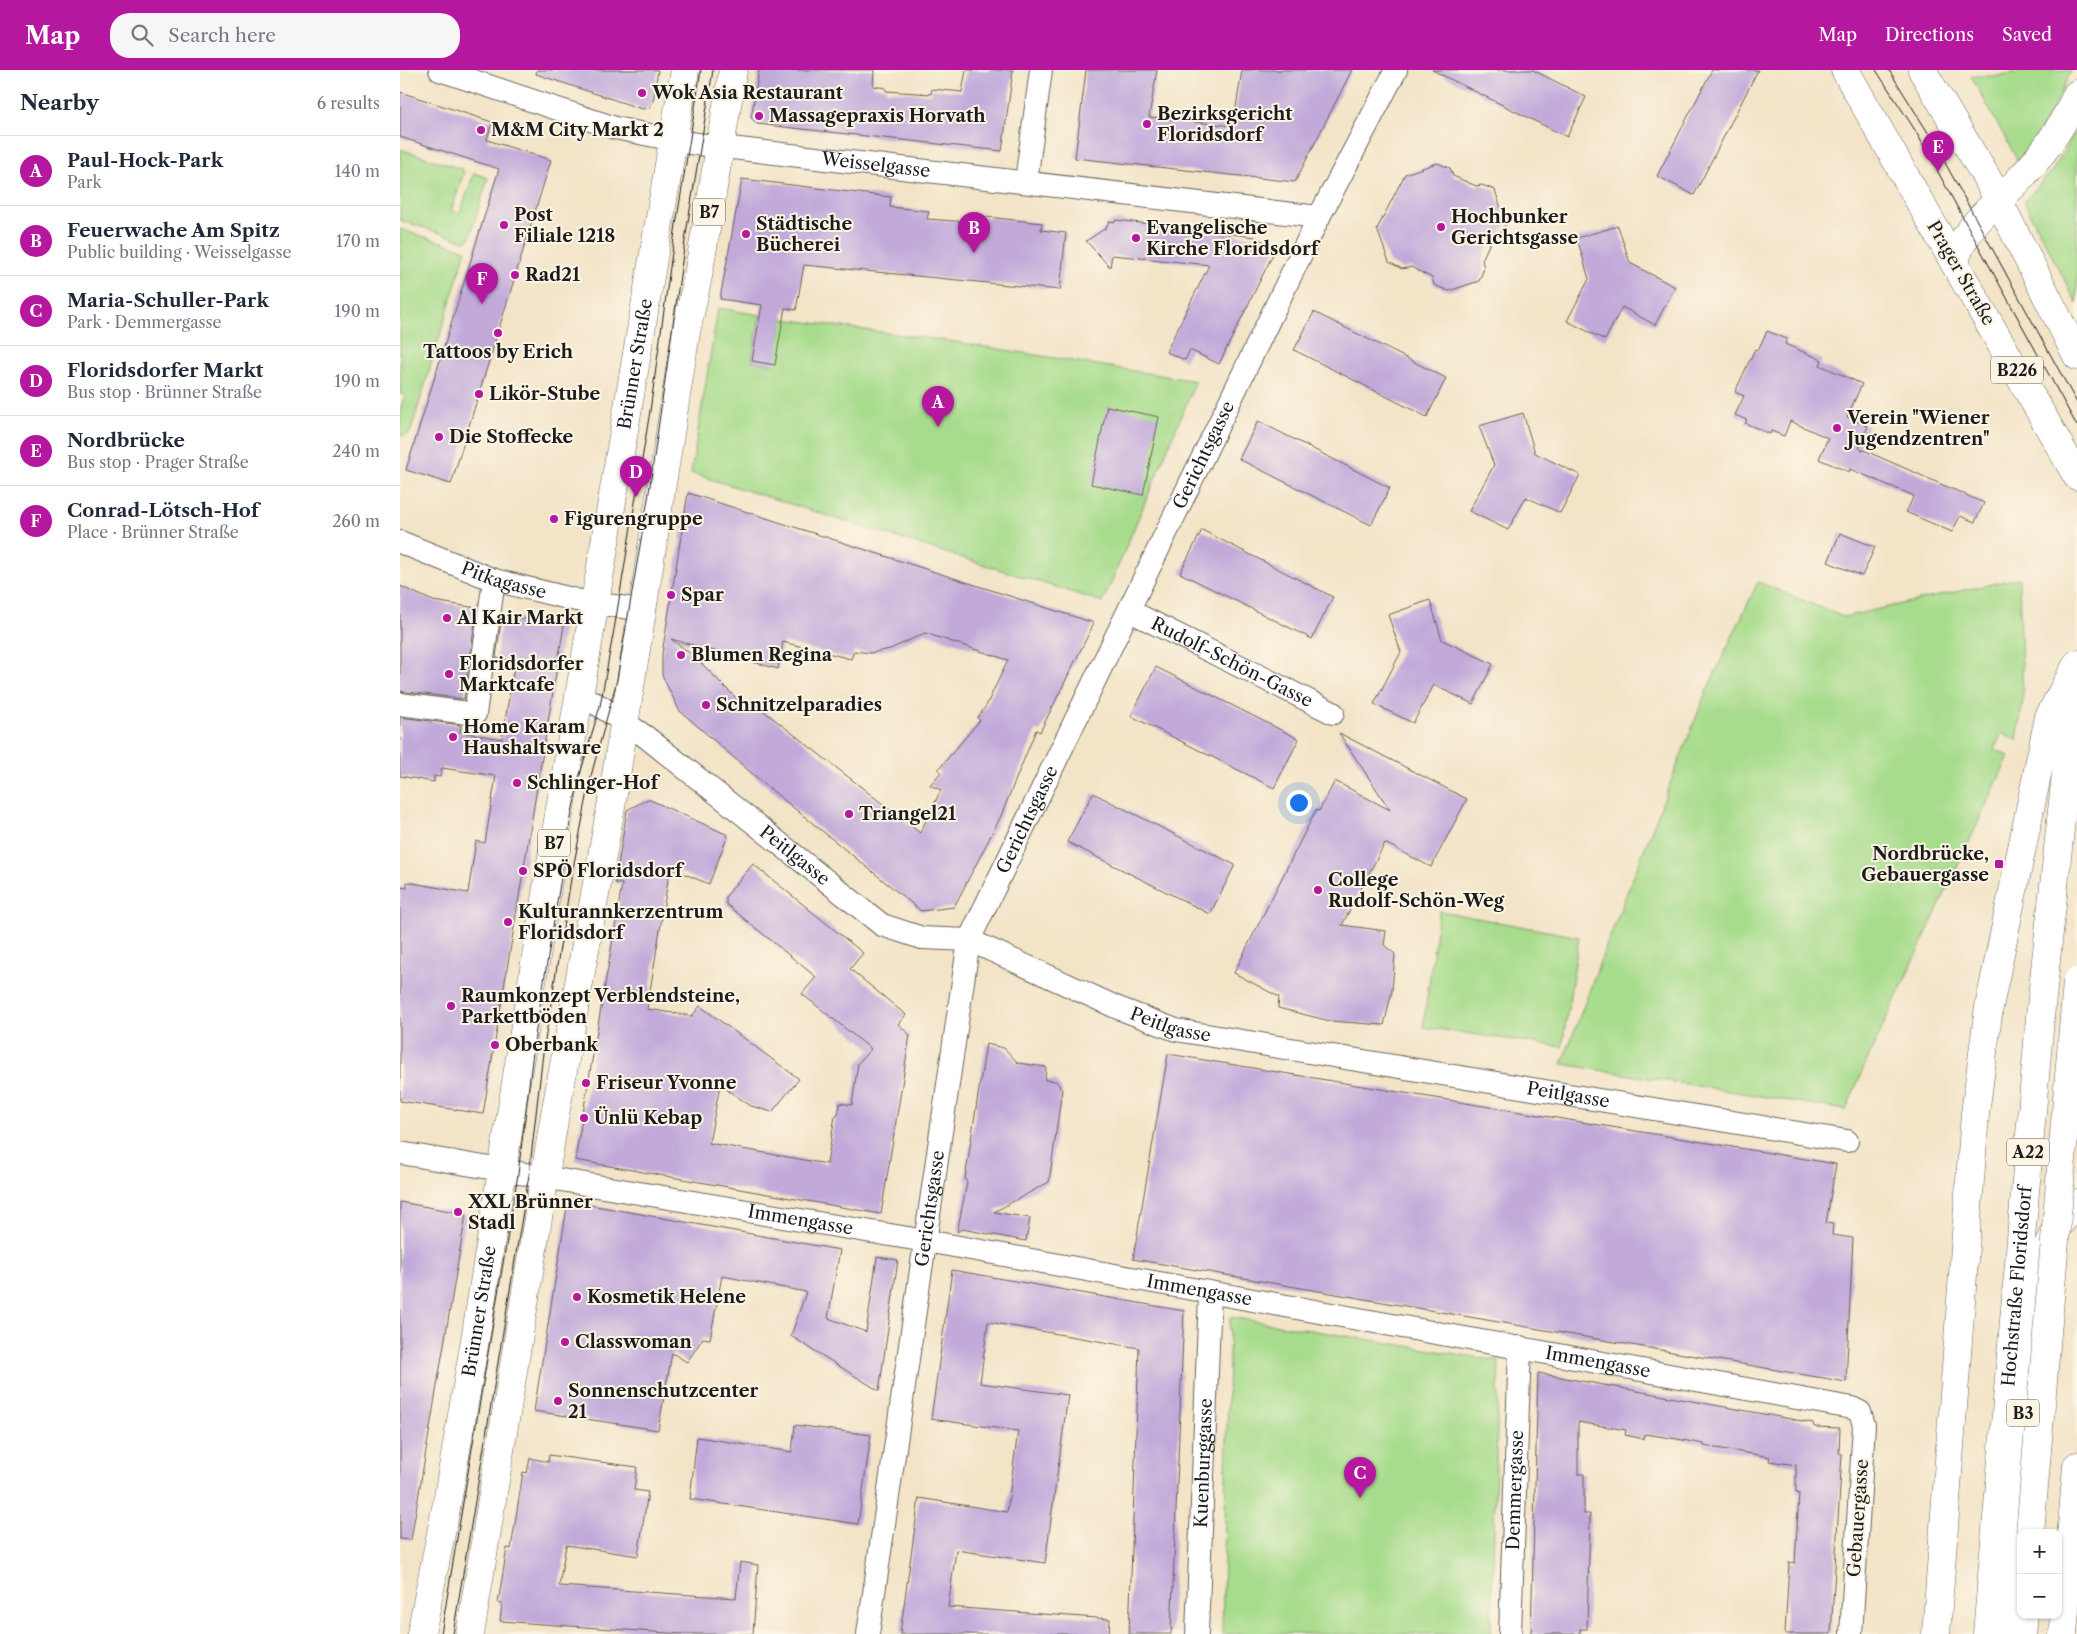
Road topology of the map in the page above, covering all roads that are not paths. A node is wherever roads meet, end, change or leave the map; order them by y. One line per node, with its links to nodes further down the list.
1 (440, 70): 9 (street, Weisselgasse)
2 (685, 70): 9 (main road, Brünner Straße / B7)
3 (733, 70): 10 (main road, B7)
4 (1041, 70): 11 (street)
5 (1396, 70): 13 (street, Gerichtsgasse)
6 (1845, 70): 14 (main road, Prager Straße / B226)
7 (1922, 70): 12 (main road)
8 (2077, 94): 12 (main road)
9 (673, 140): 10 (street, Weisselgasse); 19 (main road, Brünner Straße / B7)
10 (720, 147): 11 (street, Weisselgasse); 20 (main road, B7)
11 (1026, 181): 13 (street, Weisselgasse)
12 (1998, 200): 14 (main road); 15 (main road)
13 (1319, 217): 21 (street, Gerichtsgasse)
14 (1955, 264): 16 (main road, Prager Straße / B226)
15 (2077, 356)
16 (2077, 476)
17 (400, 542): 18 (street, Pitkagasse)
18 (494, 580): 19 (street, Pitkagasse); 25 (street)
19 (596, 603): 20 (street, Pitkagasse); 24 (main road, Brünner Straße / B7)
20 (641, 610): 27 (main road, B7)
21 (1130, 611): 26 (street, Rudolf-Schön-Gasse); 28 (street, Gerichtsgasse)
22 (2077, 664): 48 (main road)
23 (2077, 671): 49 (main road, Hochstraße Floridsdorf / A22)
24 (580, 696): 27 (street, Peitlgasse); 32 (main road, Brünner Straße / B7)
25 (400, 704)
26 (1333, 713)
27 (623, 722): 28 (street, Peitlgasse); 33 (main road, B7)
28 (969, 940): 30 (street, Peitlgasse); 35 (street, Gerichtsgasse)
29 (2077, 982): 40 (main road, Hochstraße Floridsdorf / A22, bridge)
30 (1847, 1141)
31 (400, 1153): 32 (street, Immengasse)
32 (501, 1169): 33 (street, Immengasse); 42 (main road, Brünner Straße / B7)
33 (545, 1178): 35 (street, Immengasse); 43 (main road, B7)
34 (2077, 1203): 50 (main road, B3)
35 (926, 1241): 36 (street, Immengasse); 44 (street, Gerichtsgasse)
36 (1210, 1293): 37 (street, Immengasse); 45 (street, Kuenburggasse)
37 (1520, 1347): 38 (street, Immengasse); 46 (street, Demmergasse)
38 (1852, 1408): 47 (street, Gebauergasse)
39 (2077, 1466): 52 (main road)
40 (2030, 1529)
41 (2024, 1619): 51 (main road)
42 (421, 1634)
43 (470, 1634)
44 (868, 1634)
45 (1197, 1634)
46 (1510, 1634)
47 (1851, 1634)
48 (1936, 1634)
49 (1986, 1634)
50 (2005, 1634)
51 (2022, 1634)
52 (2064, 1634)

